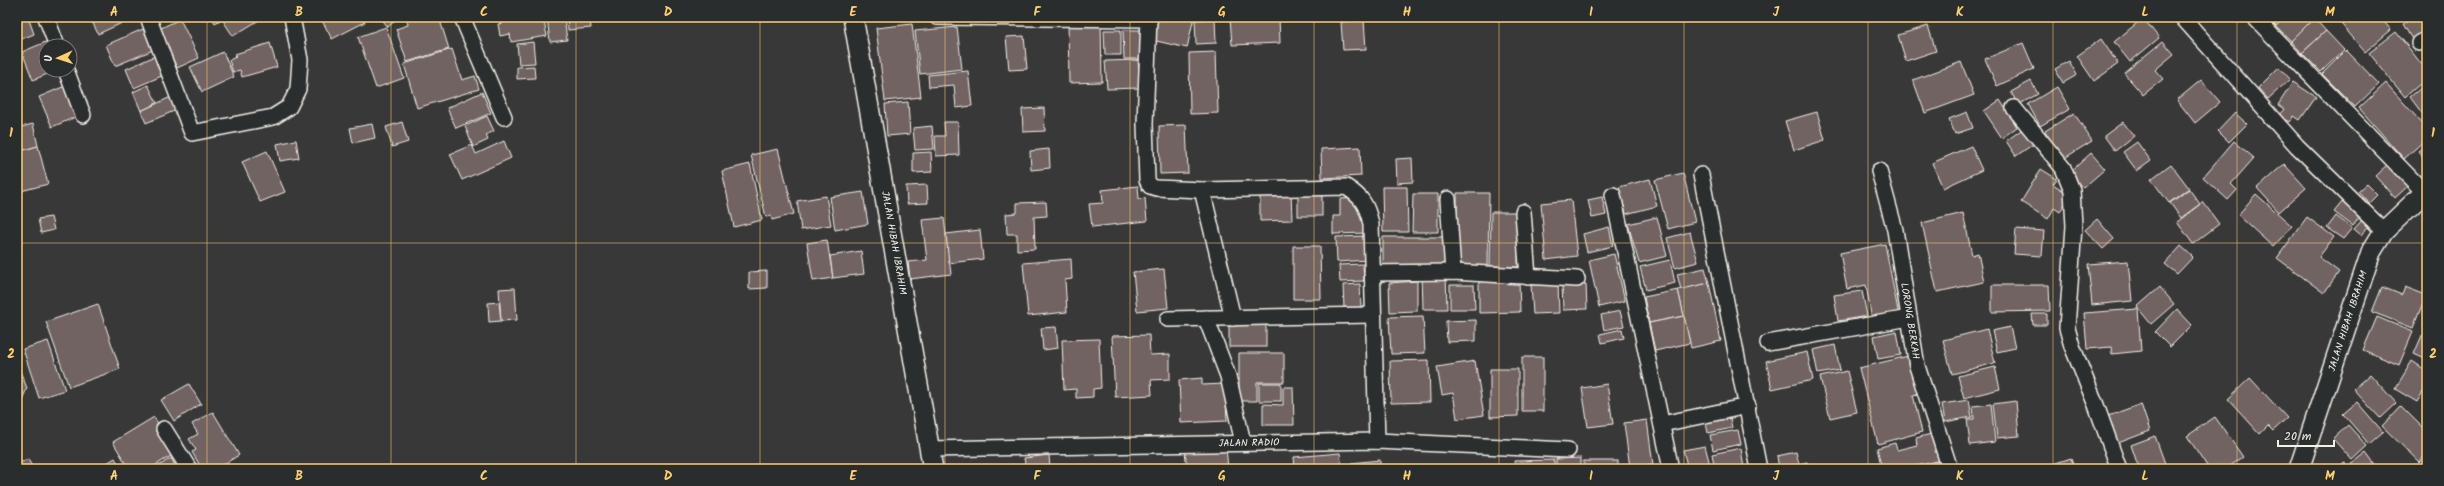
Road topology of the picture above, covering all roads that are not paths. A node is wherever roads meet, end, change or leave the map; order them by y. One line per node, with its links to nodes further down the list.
1 (46, 17): 10 (street)
2 (148, 17): 3 (street)
3 (292, 17)
4 (462, 17): 14 (street)
5 (854, 17): 38 (street, JALAN HIBAH IBRAHIM)
6 (937, 17): 9 (street)
7 (2182, 17): 22 (street)
8 (2254, 17): 18 (street)
9 (1150, 18): 17 (street)
10 (54, 38)
11 (69, 78): 13 (street)
12 (2014, 108): 45 (street)
13 (84, 115)
14 (504, 117)
15 (1879, 171): 30 (street, LORONG BERKAH)
16 (1701, 175): 33 (street)
17 (1202, 190): 24 (street); 29 (street)
18 (2426, 191): 22 (street, JALAN HIBAH IBRAHIM)
19 (1612, 195): 34 (street)
20 (1448, 199): 23 (street)
21 (1523, 212): 25 (street)
22 (2384, 231): 46 (street, JALAN HIBAH IBRAHIM)
23 (1453, 272): 24 (street); 25 (street)
24 (1372, 274): 27 (street)
25 (1528, 277): 26 (street)
26 (1577, 279)
27 (1372, 315): 29 (street); 36 (street)
28 (1206, 318): 29 (street); 31 (street); 37 (street)
29 (1233, 318)
30 (1909, 318): 32 (street); 44 (street, LORONG BERKAH)
31 (1168, 319)
32 (1768, 343)
33 (1748, 406): 34 (street); 43 (street)
34 (1662, 424): 42 (street)
35 (164, 429): 40 (street)
36 (1377, 441): 37 (street, JALAN RADIO); 39 (street, JALAN RADIO)
37 (1243, 443): 38 (street, JALAN RADIO)
38 (930, 449): 41 (street, JALAN HIBAH IBRAHIM)
39 (1568, 450)
40 (189, 469)
41 (934, 469)
42 (1671, 469)
43 (1759, 469)
44 (1950, 469)
45 (2119, 469)
46 (2299, 469)

